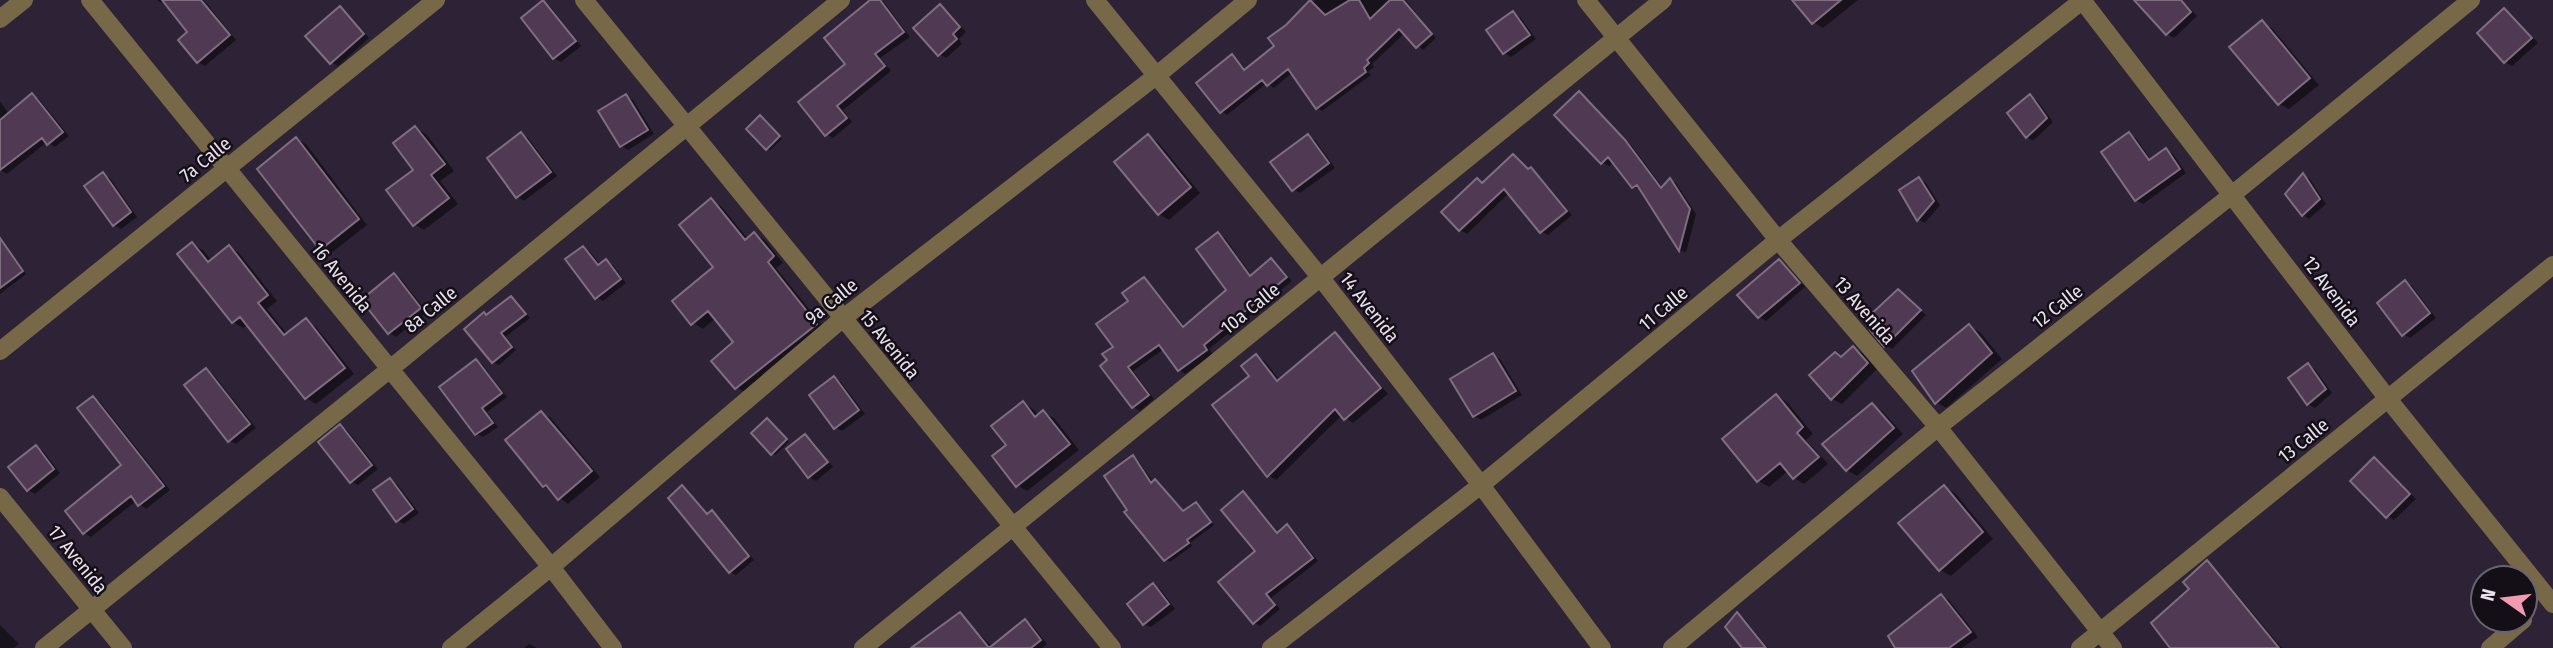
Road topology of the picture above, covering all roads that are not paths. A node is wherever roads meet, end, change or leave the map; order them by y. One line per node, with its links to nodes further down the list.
1 (24, 0): 12 (street)
2 (90, 0): 16 (street, 16 Avenida)
3 (436, 0): 16 (street, 7a Calle)
4 (584, 0): 15 (street, 15 Avenida)
5 (841, 0): 15 (street, 8a Calle)
6 (1095, 0): 14 (street, 14 Avenida)
7 (1248, 0): 14 (street, 9a Calle)
8 (1586, 0): 13 (street, 13 Avenida)
9 (1663, 0): 13 (street, 10a Calle)
10 (2082, 0): 17 (street, 12 Avenida); 18 (street, 11 Calle)
11 (2471, 0): 17 (street, 12 Calle)
12 (0, 19)
13 (1617, 39): 18 (street, 13 Avenida); 20 (street, 10a Calle)
14 (1156, 76): 20 (street, 14 Avenida); 21 (street, 9a Calle)
15 (687, 127): 21 (street, 15 Avenida); 23 (street, 8a Calle)
16 (227, 169): 22 (street, 7a Calle); 23 (street, 16 Avenida)
17 (2232, 194): 24 (street, 12 Avenida); 25 (street, 12 Calle)
18 (1777, 240): 25 (street, 13 Avenida); 26 (street, 11 Calle)
19 (2553, 265): 24 (street, 13 Calle)
20 (1321, 278): 26 (street, 14 Avenida); 28 (street, 10a Calle)
21 (842, 318): 28 (street, 15 Avenida); 29 (street, 9a Calle)
22 (0, 351)
23 (390, 369): 29 (street, 16 Avenida); 31 (street, 8a Calle)
24 (2388, 399): 30 (street, 12 Avenida); 32 (street, 13 Calle)
25 (1938, 427): 32 (street, 13 Avenida); 42 (street, 12 Calle)
26 (1481, 485): 40 (street, 11 Calle); 41 (street, 14 Avenida)
27 (0, 497): 31 (street, 17 Avenida)
28 (1012, 526): 38 (street, 10a Calle); 39 (street, 15 Avenida)
29 (551, 567): 36 (street, 9a Calle); 37 (street, 16 Avenida)
30 (2551, 599)
31 (91, 608): 34 (street, 8a Calle); 35 (street, 17 Avenida)
32 (2100, 632): 43 (street, 13 Calle); 44 (street, 13 Avenida)
33 (2506, 634): 45 (street)
34 (44, 648)
35 (123, 648)
36 (451, 648)
37 (613, 648)
38 (863, 648)
39 (1112, 648)
40 (1271, 648)
41 (1602, 648)
42 (1672, 648)
43 (2080, 648)
44 (2113, 648)
45 (2490, 648)

